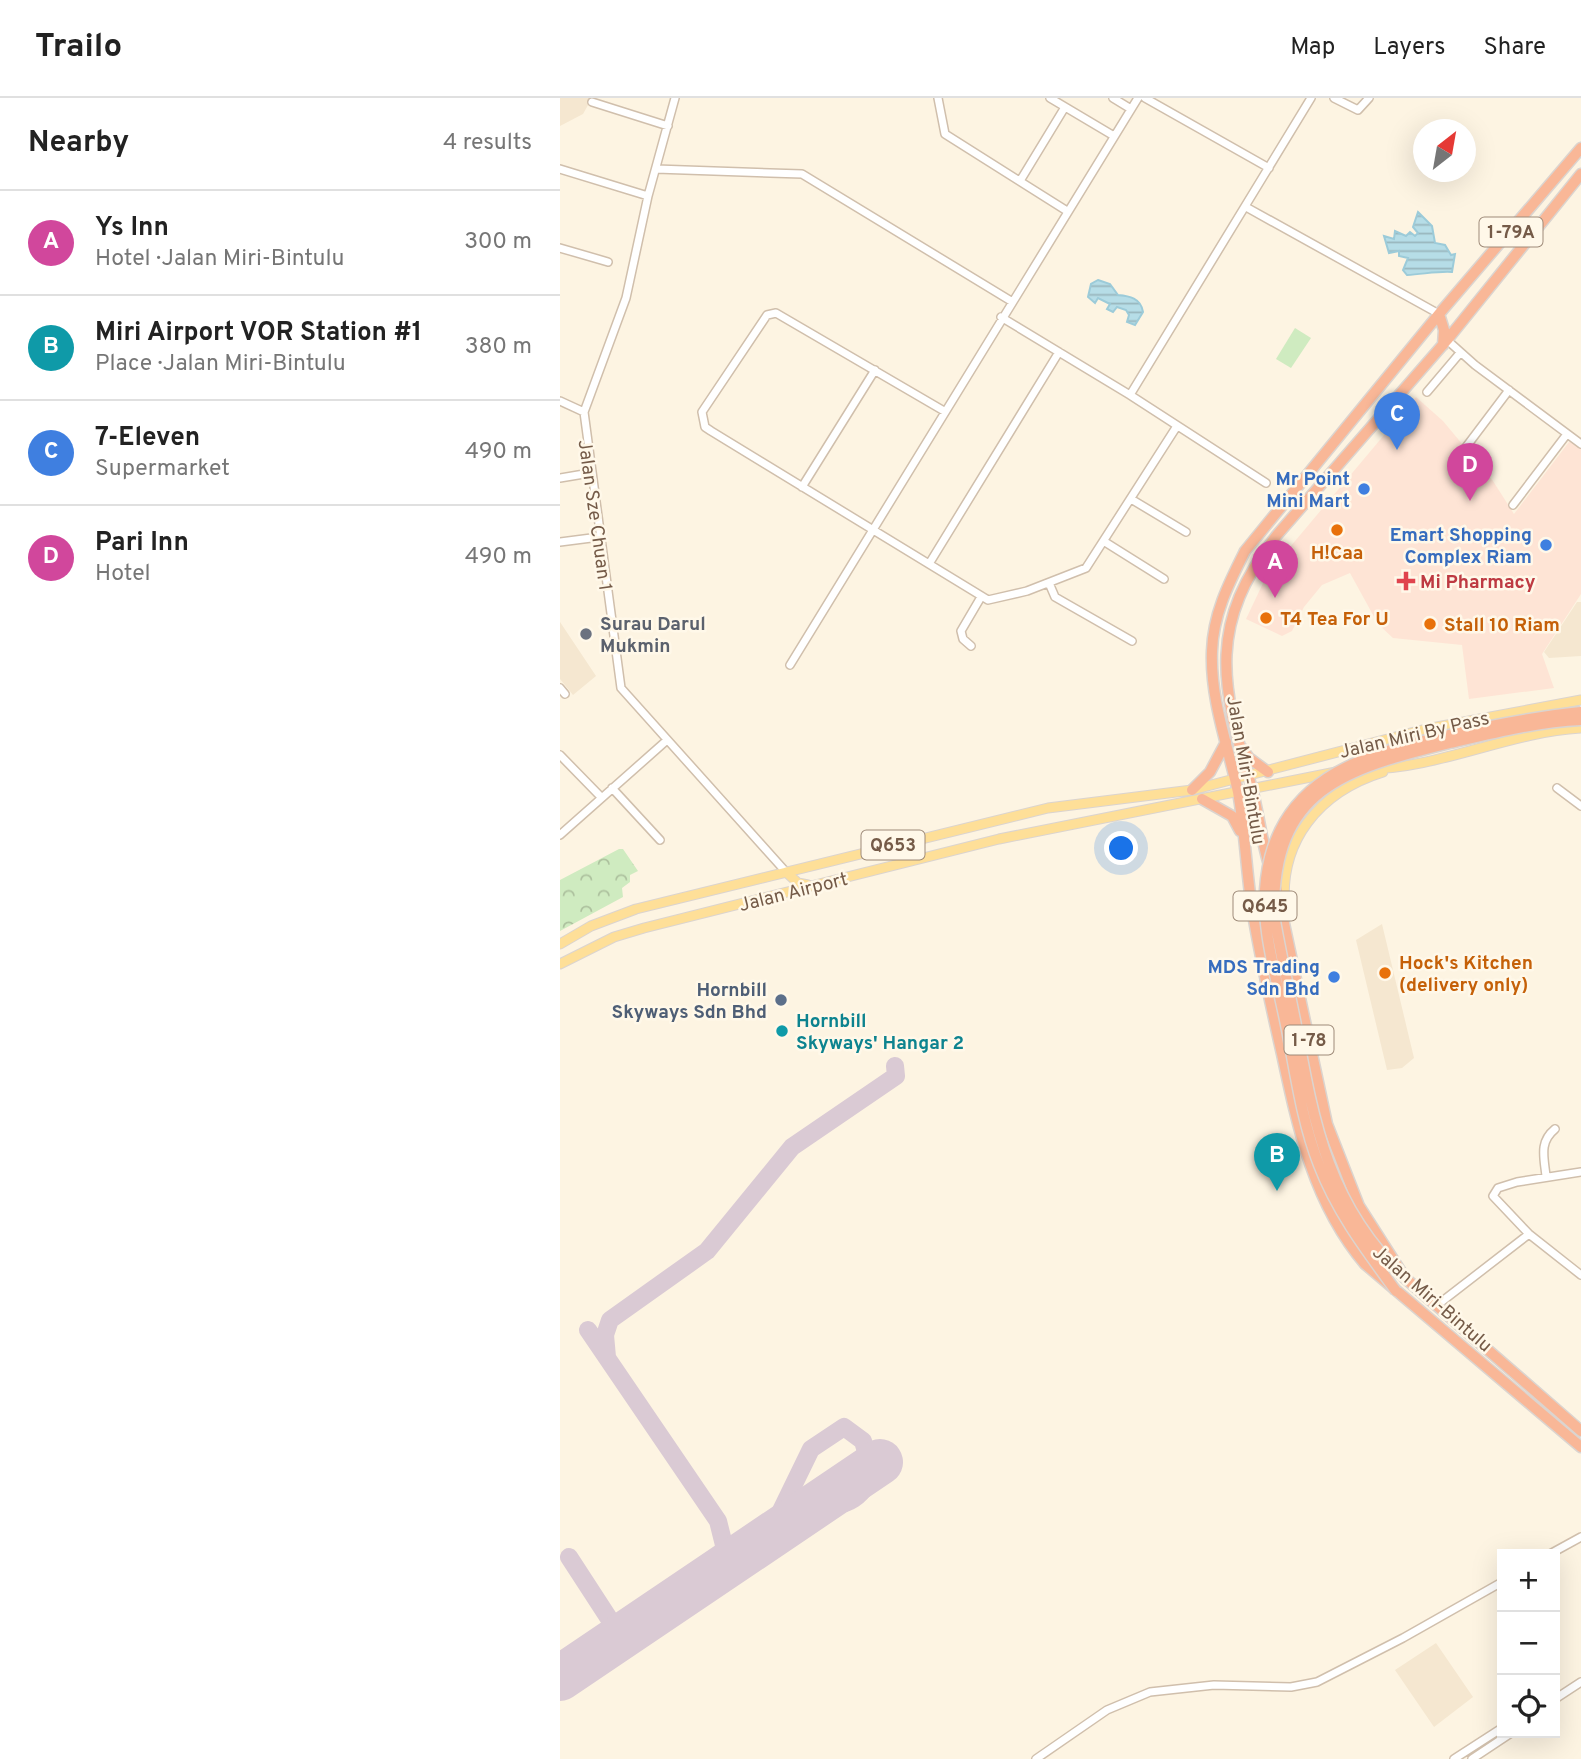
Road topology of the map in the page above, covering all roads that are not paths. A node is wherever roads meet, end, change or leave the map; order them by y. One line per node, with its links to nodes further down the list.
1 (675, 98): 13 (street, Jalan Sze Chuan 1)
2 (937, 98): 20 (street)
3 (1050, 98): 11 (street)
4 (1113, 98): 12 (street)
5 (1138, 98): 12 (street)
6 (1145, 98): 16 (street)
7 (1311, 98): 16 (street)
8 (1334, 98): 9 (street)
9 (1369, 98)
10 (592, 102): 13 (street)
11 (1065, 107): 14 (street); 20 (street)
12 (1131, 109): 14 (street)
13 (668, 126): 18 (street, Jalan Sze Chuan 1)
14 (1114, 136): 23 (street)
15 (1581, 148): 27 (highway, Jalan Miri-Bintulu / 1-79A)
16 (1269, 168): 22 (street)
17 (560, 169): 21 (street)
18 (656, 169): 21 (street, Jalan Sze Chuan 1); 26 (street)
19 (1581, 174): 28 (highway, Jalan Miri-Bintulu)
20 (1020, 181): 23 (street)
21 (648, 196): 39 (street, Jalan Sze Chuan 1)
22 (1246, 207): 27 (street); 36 (street)
23 (1067, 211): 26 (street)
24 (560, 247): 25 (street)
25 (608, 262)
26 (1011, 301): 29 (street)
27 (1439, 314): 28 (highway); 30 (highway); 67 (highway, Jalan Miri-Bintulu / 1-79A)
28 (1467, 316): 30 (highway, Jalan Miri-Bintulu)
29 (1001, 317): 31 (street); 38 (street)
30 (1445, 343): 32 (street); 67 (highway, Jalan Miri-Bintulu)
31 (1059, 352): 36 (street); 55 (street)
32 (1460, 353): 34 (street); 35 (street)
33 (875, 370): 38 (street); 47 (street); 47 (street)
34 (1509, 390): 41 (street); 43 (street)
35 (1427, 392)
36 (1130, 395): 40 (street)
37 (560, 401): 39 (street)
38 (944, 411): 50 (street)
39 (584, 412): 44 (street, Jalan Sze Chuan 1)
40 (1177, 426): 46 (street); 48 (street)
41 (1567, 434): 42 (street); 49 (street)
42 (1581, 444)
43 (1466, 447)
44 (590, 473): 45 (street); 52 (street, Jalan Sze Chuan 1)
45 (560, 478)
46 (1266, 484)
47 (802, 486): 50 (street)
48 (1131, 499): 51 (street); 53 (street)
49 (1513, 505)
50 (872, 527): 55 (street); 61 (street)
51 (1186, 532)
52 (599, 537): 54 (street); 66 (street, Jalan Sze Chuan 1)
53 (1105, 541): 56 (street); 57 (street)
54 (560, 542)
55 (929, 564): 58 (street)
56 (1164, 579)
57 (1049, 583): 58 (street); 59 (street)
58 (981, 597): 60 (street)
59 (1132, 641)
60 (971, 646)
61 (790, 665)
62 (1581, 700): 70 (main road, Jalan Miri By Pass)
63 (1581, 712): 93 (highway, Q645, bridge)
64 (1581, 720): 92 (highway, Q645, bridge)
65 (1581, 728): 69 (main road, Jalan Miri By Pass)
66 (666, 741): 73 (street); 82 (street, Jalan Sze Chuan 1)
67 (1232, 742): 70 (highway); 71 (highway, Jalan Miri-Bintulu); 72 (highway, Jalan Miri-Bintulu / 1-79A); 75 (highway)
68 (560, 755): 76 (street)
69 (1391, 769): 71 (main road, Jalan Miri By Pass); 84 (main road)
70 (1268, 772): 71 (main road, Jalan Miri By Pass)
71 (1250, 782): 72 (main road, Q653); 84 (highway, Jalan Miri-Bintulu / 1-78)
72 (1236, 785): 75 (main road, Jalan Airport / Q653); 77 (main road, Jalan Airport / Q653); 80 (highway, Jalan Miri-Bintulu / 1-78)
73 (612, 788): 76 (street); 81 (street)
74 (1557, 788): 78 (street)
75 (1192, 790): 82 (main road, Jalan Airport / Q653)
76 (601, 797): 79 (street)
77 (1202, 799): 80 (highway); 83 (main road, Jalan Airport / Q653)
78 (1581, 806)
79 (560, 835)
80 (1243, 837): 93 (highway, Jalan Miri-Bintulu / 1-78)
81 (660, 840)
82 (786, 872): 83 (main road); 85 (main road, Jalan Airport / Q653)
83 (814, 886): 86 (main road, Jalan Airport / Q653)
84 (1287, 927): 92 (highway, Jalan Miri-Bintulu / 1-78)
85 (560, 944)
86 (560, 964)
87 (1555, 1129): 89 (street)
88 (1581, 1172): 89 (street)
89 (1546, 1177): 90 (street)
90 (1529, 1234): 91 (street); 94 (street)
91 (1581, 1275)
92 (1405, 1278): 94 (highway, Jalan Miri-Bintulu / 1-78)
93 (1396, 1291): 96 (highway, Jalan Miri-Bintulu / 1-78)
94 (1436, 1306): 95 (highway, Jalan Miri-Bintulu / 1-78)
95 (1581, 1430)
96 (1581, 1447)
97 (1581, 1537): 98 (street)
98 (1559, 1549)
99 (1497, 1585): 104 (street)
100 (1581, 1682): 101 (street)
101 (1560, 1696)
102 (1497, 1731): 105 (street)
103 (1504, 1738): 106 (street)
104 (1036, 1759)
105 (1454, 1759)
106 (1472, 1759)

